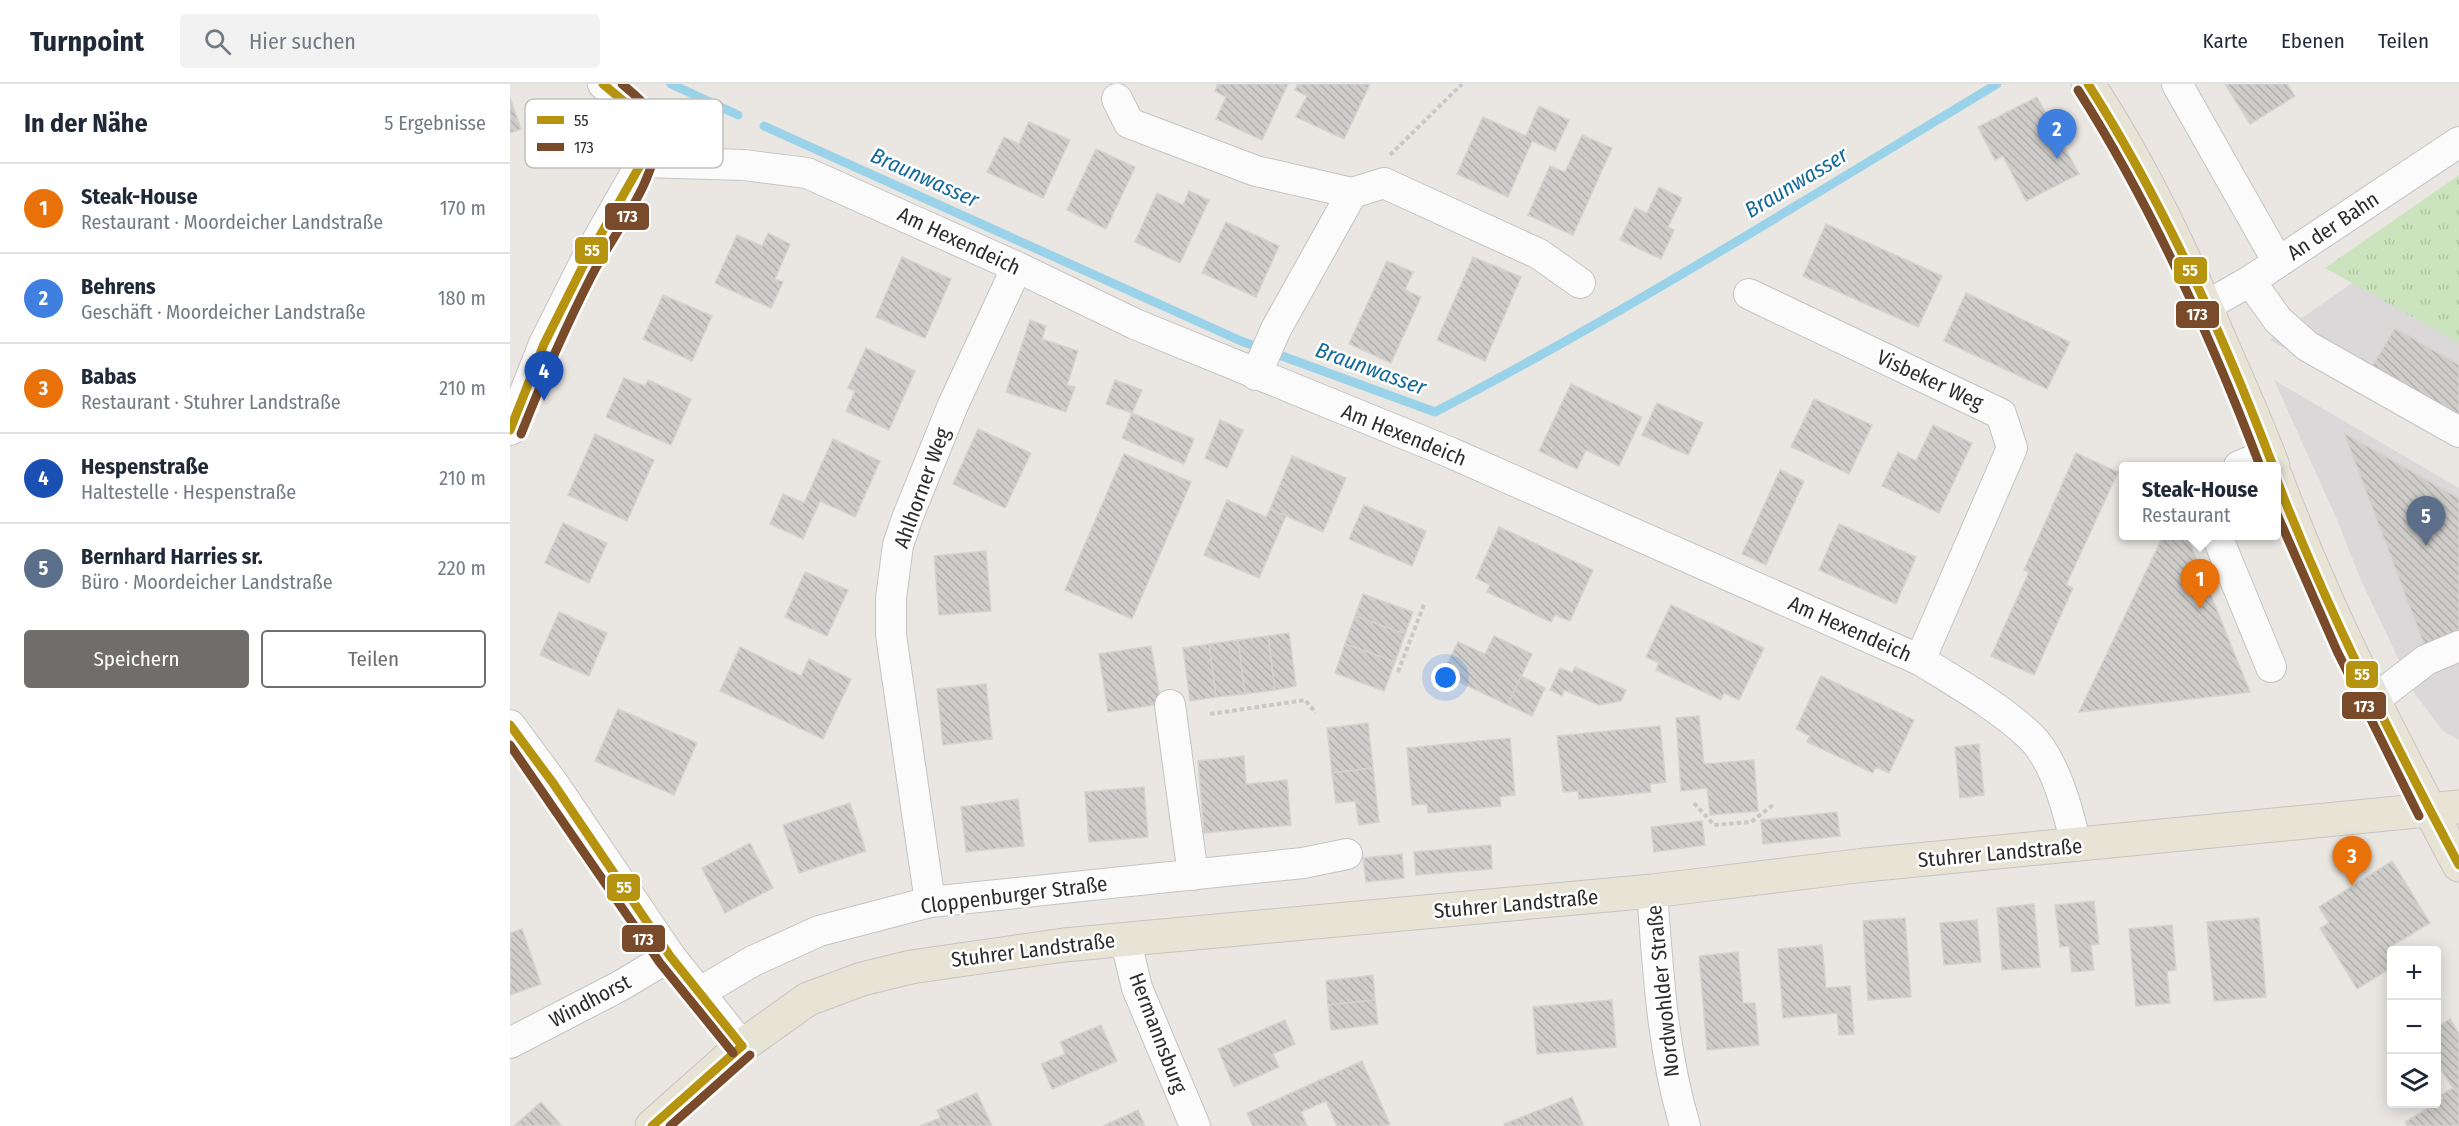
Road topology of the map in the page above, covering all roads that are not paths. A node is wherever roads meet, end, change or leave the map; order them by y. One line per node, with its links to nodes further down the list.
1 (603, 84): 4 (street)
2 (2088, 84): 15 (main road)
3 (2178, 84): 10 (street)
4 (621, 99)
5 (1117, 99): 9 (street)
6 (2459, 142): 10 (street, An der Bahn)
7 (723, 164): 11 (street, Am Hexendeich)
8 (638, 168): 17 (street)
9 (1352, 193): 13 (street); 16 (street)
10 (2278, 262): 12 (street, An der Bahn)
11 (1017, 267): 16 (street, Am Hexendeich); 34 (street, Ahlhorner Weg)
12 (2250, 281): 15 (street, An der Bahn); 18 (street)
13 (1580, 283)
14 (1749, 294): 23 (street, Visbeker Weg)
15 (2206, 306): 19 (main road)
16 (1256, 375): 23 (street, Am Hexendeich)
17 (511, 427)
18 (2459, 432)
19 (2263, 462)
20 (2281, 502): 25 (main road)
21 (2219, 540): 24 (street)
22 (2459, 646): 25 (street)
23 (1920, 660): 29 (street, Am Hexendeich)
24 (2271, 667)
25 (2374, 700): 28 (main road)
26 (1170, 705): 32 (street)
27 (510, 725): 36 (street)
28 (2444, 809): 29 (main road, Stuhrer Landstraße); 31 (main road)
29 (2076, 846): 33 (main road, Stuhrer Landstraße)
30 (1347, 854): 32 (street, Cloppenburger Straße)
31 (2459, 865)
32 (1193, 875): 34 (street, Cloppenburger Straße)
33 (1652, 891): 35 (main road, Stuhrer Landstraße); 42 (street, Nordwohlder Straße)
34 (930, 902): 37 (street, Cloppenburger Straße)
35 (1125, 939): 39 (main road, Stuhrer Landstraße); 41 (street, Hermannsburg)
36 (670, 956): 37 (street); 38 (street, Windhorst)
37 (698, 994): 39 (street)
38 (510, 1043)
39 (742, 1046): 40 (main road, Stuhrer Landstraße)
40 (652, 1126)
41 (1195, 1126)
42 (1685, 1126)

